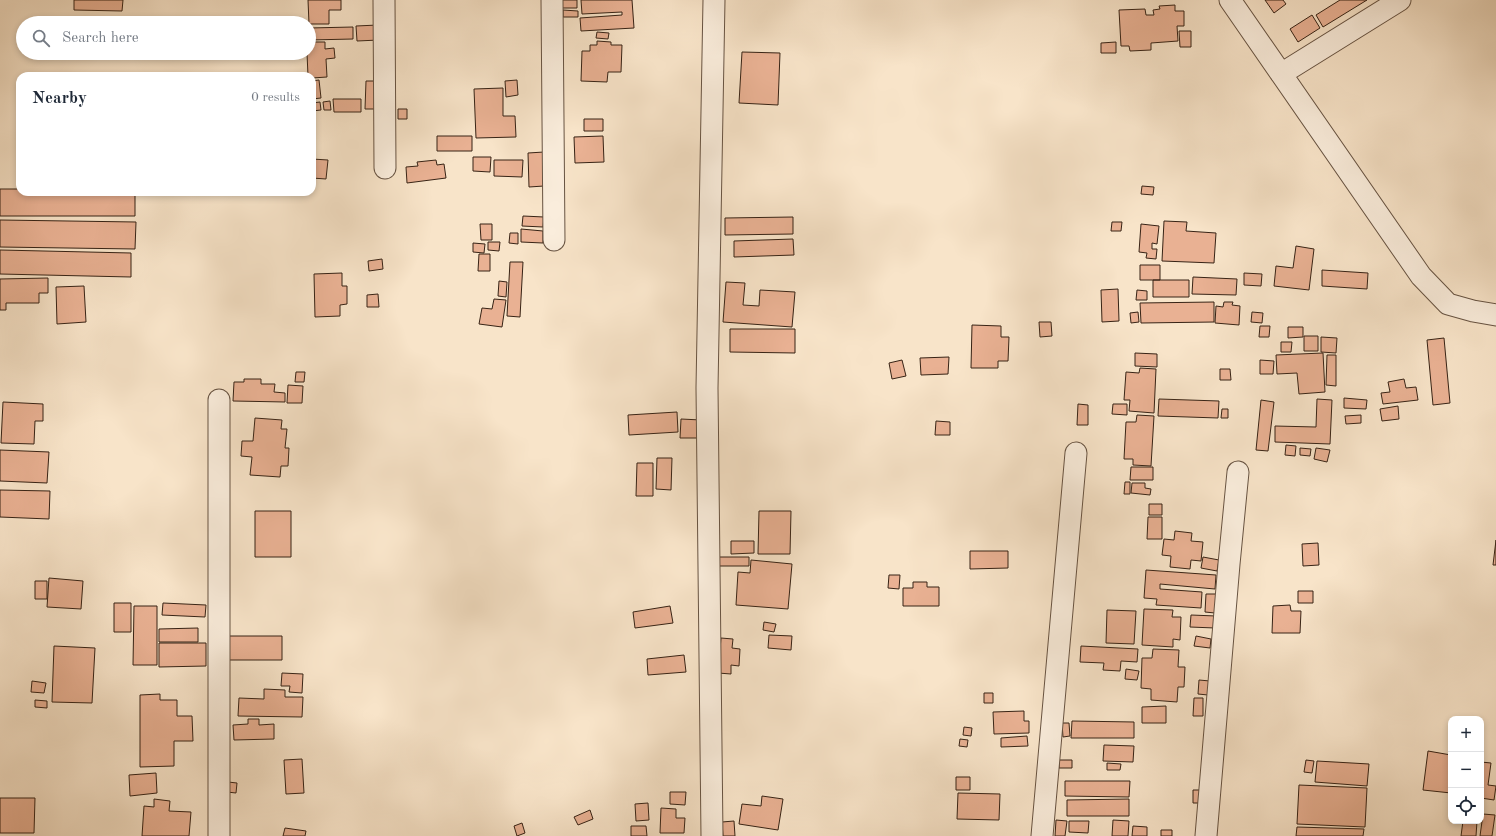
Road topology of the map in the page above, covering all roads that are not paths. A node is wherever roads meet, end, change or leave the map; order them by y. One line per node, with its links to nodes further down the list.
1 (384, 0): 7 (street)
2 (552, 0): 8 (street)
3 (714, 0): 14 (street)
4 (1230, 0): 6 (street)
5 (1400, 0): 6 (street)
6 (1281, 74): 9 (street)
7 (385, 168)
8 (554, 240)
9 (1496, 315)
10 (219, 400): 13 (street)
11 (1076, 453): 15 (street)
12 (1238, 472): 16 (street)
13 (219, 836)
14 (712, 836)
15 (1042, 836)
16 (1206, 836)

